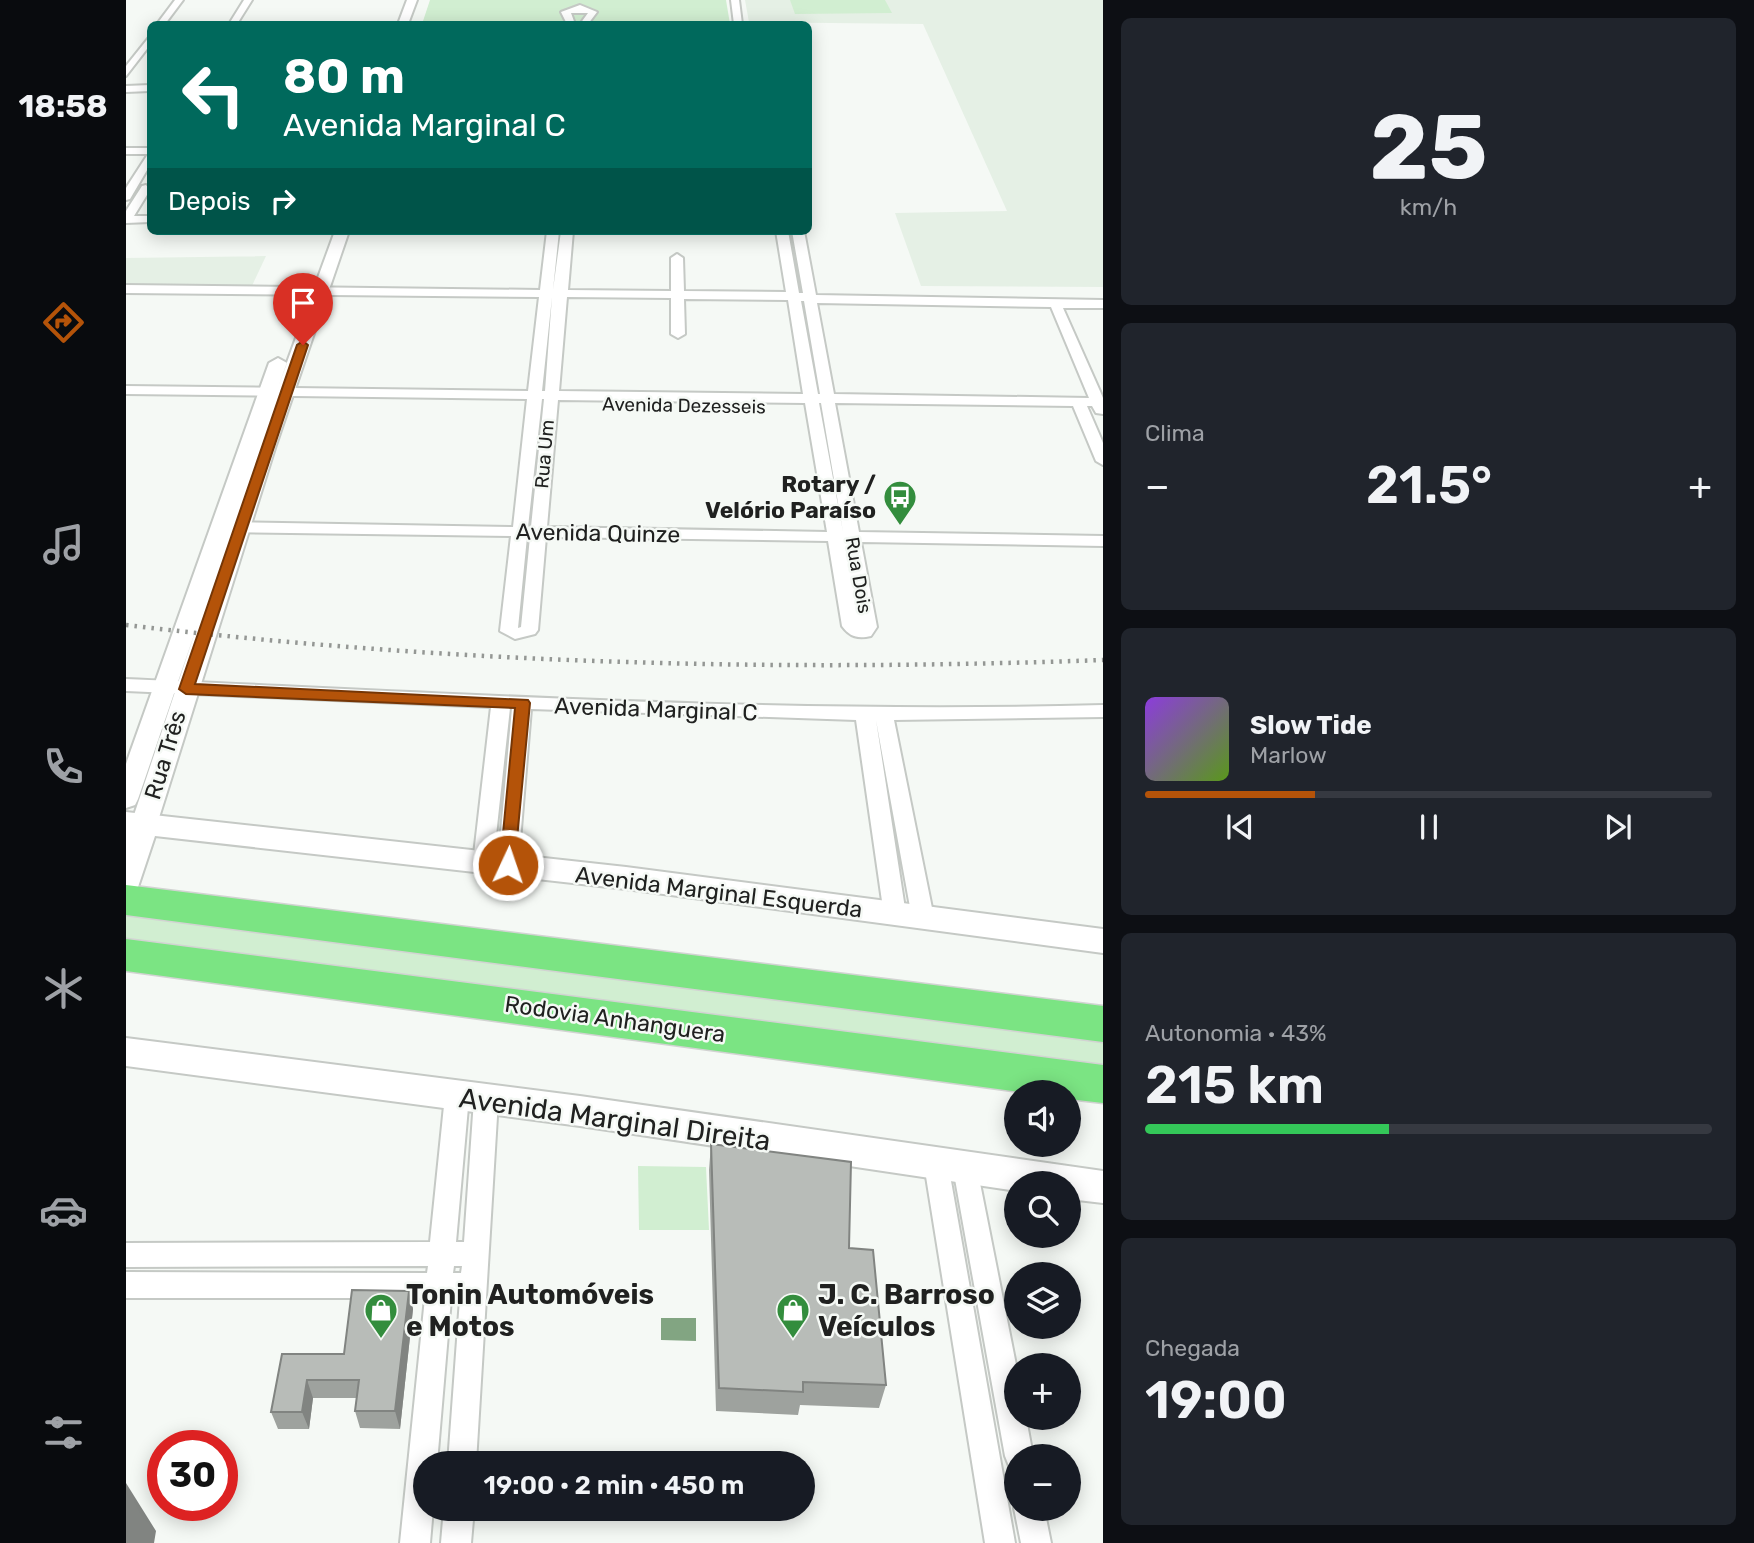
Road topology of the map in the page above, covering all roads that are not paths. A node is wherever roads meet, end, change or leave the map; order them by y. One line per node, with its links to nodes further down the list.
1 (179, 0): 7 (street)
2 (248, 0): 8 (street)
3 (258, 0): 9 (street)
4 (412, 0): 10 (street)
5 (423, 0): 11 (street)
6 (735, 0): 14 (street)
7 (163, 21)
8 (235, 21)
9 (246, 21)
10 (404, 21)
11 (415, 21)
12 (571, 21): 13 (street)
13 (586, 21)
14 (738, 21)
15 (147, 46): 16 (street)
16 (126, 73)
17 (126, 91): 18 (street)
18 (147, 91)
19 (126, 146): 20 (street)
20 (147, 149)
21 (147, 149): 22 (street)
22 (126, 151)
23 (147, 162): 25 (street)
24 (147, 185): 27 (street)
25 (126, 197)
26 (147, 214): 27 (street)
27 (127, 217): 28 (street)
28 (147, 219)
29 (326, 235): 37 (street, Rua Três)
30 (340, 235): 37 (street, Rua Três)
31 (553, 235): 39 (street, Rua Um)
32 (566, 235): 39 (street, Rua Um)
33 (783, 235): 41 (street, Rua Dois)
34 (799, 235): 42 (street, Rua Dois)
35 (677, 258): 40 (street)
36 (126, 289): 37 (street)
37 (312, 294): 38 (street); 39 (street); 47 (street, Rua Três)
38 (126, 296)
39 (551, 296): 40 (street); 48 (street, Rua Um); 49 (street, Rua Um)
40 (678, 298): 41 (street); 45 (street)
41 (794, 300): 42 (street); 50 (street, Rua Dois)
42 (815, 300): 44 (street); 51 (street, Rua Dois)
43 (1103, 304): 44 (street)
44 (1059, 305): 53 (street)
45 (678, 334)
46 (126, 390): 47 (street, Avenida Dezesseis)
47 (276, 396): 48 (street, Avenida Dezesseis); 55 (street, Rua Três)
48 (532, 399): 49 (street, Avenida Dezesseis); 56 (street, Rua Um)
49 (549, 399): 50 (street, Avenida Dezesseis); 57 (street, Rua Um)
50 (812, 402): 51 (street, Avenida Dezesseis); 59 (street, Rua Dois)
51 (829, 402): 52 (street, Avenida Dezesseis); 59 (street, Rua Dois)
52 (1080, 406): 53 (street, Avenida Dezesseis); 54 (street)
53 (1101, 408)
54 (1103, 461)
55 (232, 521): 56 (street, Avenida Quinze); 62 (street, Rua Três); 63 (street, Rua Três)
56 (519, 526): 57 (street, Avenida Quinze); 57 (street, Rua Um)
57 (538, 526): 59 (street, Avenida Quinze)
58 (1103, 530): 59 (street, Avenida Quinze)
59 (843, 532): 59 (street, Rua Dois); 60 (street, Avenida Quinze)
60 (1103, 541)
61 (126, 685): 62 (street, Avenida Marginal C)
62 (164, 688): 63 (street, Avenida Marginal C); 68 (street, Rua Três)
63 (186, 689): 64 (street, Avenida Marginal C); 69 (street, Rua Três)
64 (501, 702): 65 (street, Avenida Marginal C); 70 (street)
65 (523, 703): 67 (street, Avenida Marginal C); 70 (street)
66 (1103, 711): 67 (street, Avenida Marginal C)
67 (874, 715): 73 (street); 73 (street)
68 (126, 799)
69 (135, 823): 70 (main road, Avenida Marginal Esquerda); 71 (main road, Rua Três)
70 (496, 864): 73 (main road, Avenida Marginal Esquerda)
71 (126, 882)
72 (126, 900): 76 (highway)
73 (909, 916): 74 (main road, Avenida Marginal Esquerda)
74 (1103, 941)
75 (126, 955): 78 (highway, Rodovia Anhanguera)
76 (1103, 1024)
77 (126, 1052): 79 (main road, Avenida Marginal Direita)
78 (1103, 1084)
79 (472, 1098): 80 (main road, Avenida Marginal Direita); 82 (street); 83 (street)
80 (951, 1166): 81 (main road, Avenida Marginal Direita); 88 (street); 94 (street)
81 (1103, 1186)
82 (442, 1254): 83 (street); 84 (street); 86 (street)
83 (478, 1254): 87 (street)
84 (126, 1255)
85 (126, 1285): 86 (street)
86 (439, 1286): 87 (street); 92 (street)
87 (476, 1286): 89 (street)
88 (1016, 1444)
89 (464, 1451)
90 (458, 1521): 93 (street)
91 (1032, 1521): 95 (street)
92 (415, 1543)
93 (456, 1543)
94 (1000, 1543)
95 (1036, 1543)

